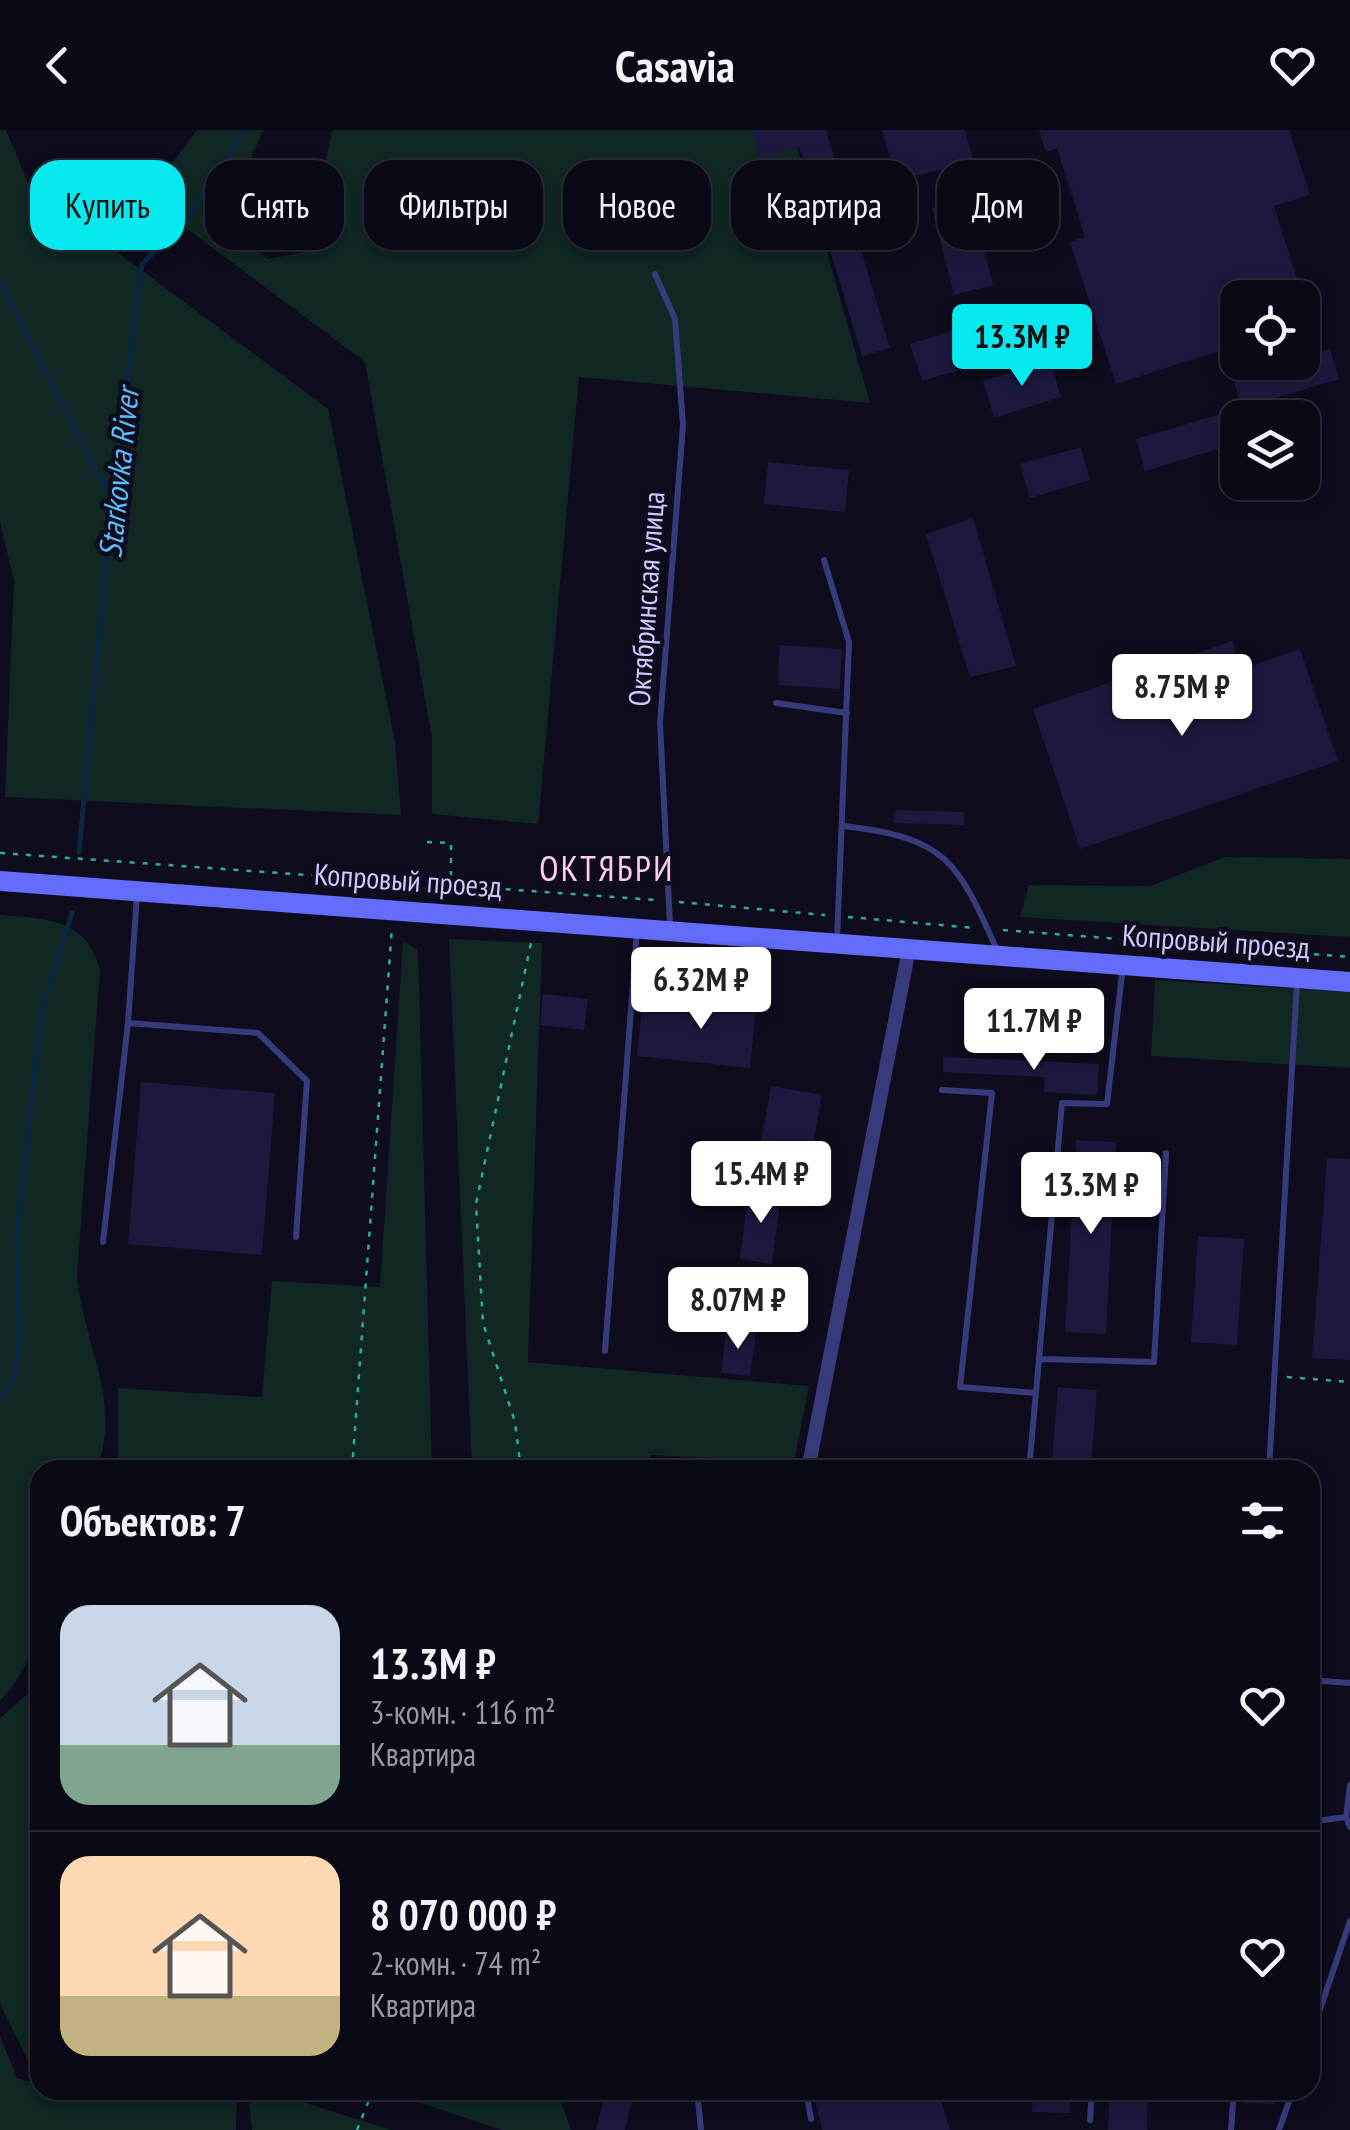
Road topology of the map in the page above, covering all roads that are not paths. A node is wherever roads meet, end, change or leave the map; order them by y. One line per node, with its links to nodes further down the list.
1 (654, 274): 9 (lane, Октябринская улица)
2 (824, 560): 4 (lane)
3 (776, 703): 4 (lane)
4 (847, 713): 5 (lane)
5 (844, 826): 10 (lane); 12 (lane)
6 (0, 881): 7 (main road, Копровый проезд)
7 (137, 892): 8 (main road, Копровый проезд); 16 (lane)
8 (637, 929): 9 (main road, Копровый проезд); 21 (lane)
9 (670, 931): 10 (main road, Копровый проезд)
10 (837, 944): 11 (main road, Копровый проезд)
11 (909, 949): 12 (main road, Копровый проезд); 24 (street)
12 (1000, 956): 13 (main road, Копровый проезд)
13 (1123, 965): 14 (main road, Копровый проезд); 22 (lane)
14 (1297, 978): 15 (main road, Копровый проезд); 26 (lane)
15 (1350, 982)
16 (128, 1023): 19 (lane); 20 (lane)
17 (942, 1090): 23 (lane)
18 (1166, 1153): 22 (lane)
19 (296, 1237)
20 (102, 1242)
21 (605, 1351)
22 (1039, 1359): 23 (lane)
23 (1036, 1392): 25 (lane)
24 (810, 1460)
25 (1030, 1460)
26 (1270, 1460)
27 (1320, 1681): 28 (lane)
28 (1350, 1683)
29 (1350, 1786): 30 (lane)
30 (1346, 1817): 31 (lane); 32 (lane)
31 (1320, 1821)
32 (1350, 1828)
33 (1350, 1921): 34 (lane)
34 (1320, 2010)
35 (698, 2100): 42 (lane)
36 (808, 2100): 40 (lane)
37 (1091, 2100): 41 (lane)
38 (1233, 2100): 43 (lane)
39 (1290, 2100): 44 (lane)
40 (811, 2119)
41 (1090, 2120)
42 (701, 2130)
43 (1230, 2130)
44 (1279, 2130)

